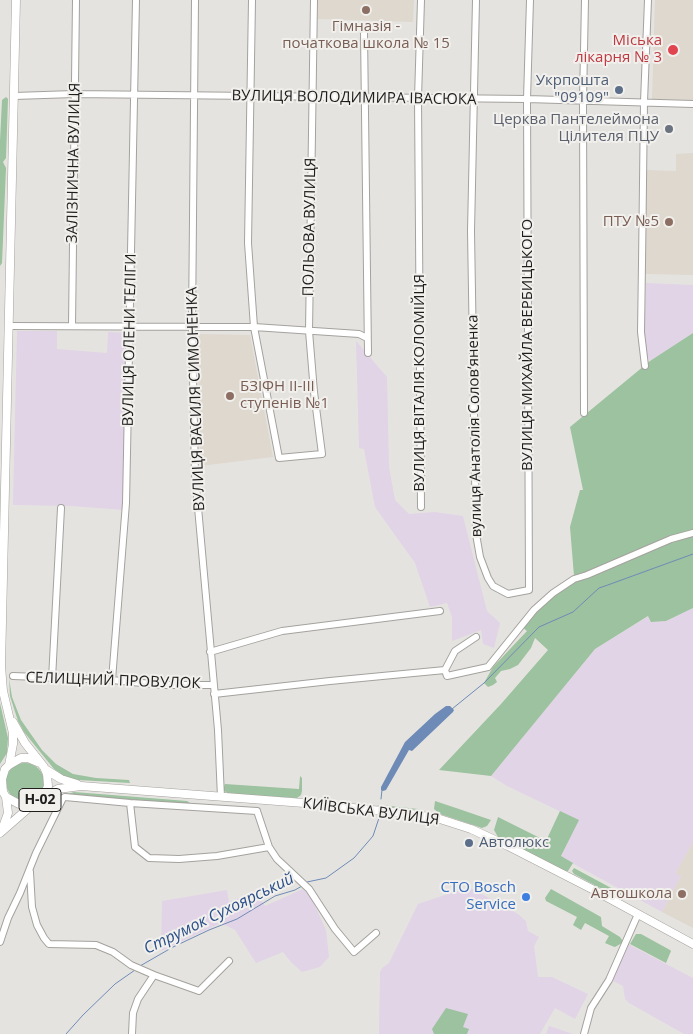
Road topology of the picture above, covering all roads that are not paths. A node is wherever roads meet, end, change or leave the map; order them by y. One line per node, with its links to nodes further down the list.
1 (16, 0): 15 (main road)
2 (76, 0): 13 (street, ЗАЛІЗНИЧНА ВУЛИЦЯ)
3 (136, 0): 14 (street, ВУЛИЦЯ ОЛЕНИ ТЕЛІГИ)
4 (195, 0): 16 (street, ВУЛИЦЯ ВАСИЛЯ СИМОНЕНКА)
5 (252, 0): 17 (street)
6 (314, 0): 18 (street, ПОЛЬОВА ВУЛИЦЯ)
7 (421, 0): 20 (street, ВУЛИЦЯ ВІТАЛІЯ КОЛОМІЙЦЯ)
8 (476, 0): 21 (street, вулиця Анатолія Соловʼяненка)
9 (530, 0): 22 (street, ВУЛИЦЯ МИХАЙЛА ВЕРБИЦЬКОГО)
10 (585, 0): 23 (street)
11 (648, 0): 24 (street)
12 (364, 32): 19 (street)
13 (74, 94): 14 (street, ВУЛИЦЯ ВОЛОДИМИРА ІВАСЮКА); 15 (street, ВУЛИЦЯ ВОЛОДИМИРА ІВАСЮКА); 27 (street, ЗАЛІЗНИЧНА ВУЛИЦЯ)
14 (135, 95): 16 (street, ВУЛИЦЯ ВОЛОДИМИРА ІВАСЮКА); 28 (street, ВУЛИЦЯ ОЛЕНИ ТЕЛІГИ)
15 (14, 96): 26 (main road)
16 (194, 96): 17 (street, ВУЛИЦЯ ВОЛОДИМИРА ІВАСЮКА); 29 (street, ВУЛИЦЯ ВАСИЛЯ СИМОНЕНКА)
17 (249, 96): 18 (street, ВУЛИЦЯ ВОЛОДИМИРА ІВАСЮКА); 30 (street)
18 (312, 97): 19 (street, ВУЛИЦЯ ВОЛОДИМИРА ІВАСЮКА); 31 (street, ПОЛЬОВА ВУЛИЦЯ)
19 (365, 97): 20 (street, ВУЛИЦЯ ВОЛОДИМИРА ІВАСЮКА); 32 (street)
20 (418, 98): 21 (street, ВУЛИЦЯ ВОЛОДИМИРА ІВАСЮКА); 36 (street, ВУЛИЦЯ ВІТАЛІЯ КОЛОМІЙЦЯ)
21 (473, 99): 22 (street, ВУЛИЦЯ ВОЛОДИМИРА ІВАСЮКА); 39 (street, вулиця Анатолія Соловʼяненка)
22 (527, 99): 23 (street, ВУЛИЦЯ ВОЛОДИМИРА ІВАСЮКА); 39 (street, ВУЛИЦЯ МИХАЙЛА ВЕРБИЦЬКОГО)
23 (583, 101): 24 (street, ВУЛИЦЯ ВОЛОДИМИРА ІВАСЮКА); 35 (street)
24 (644, 102): 25 (street, ВУЛИЦЯ ВОЛОДИМИРА ІВАСЮКА); 34 (street)
25 (693, 104)
26 (8, 326): 27 (street); 49 (main road)
27 (72, 326): 28 (street)
28 (131, 327): 29 (street); 46 (street, ВУЛИЦЯ ОЛЕНИ ТЕЛІГИ)
29 (192, 327): 30 (street); 42 (street, ВУЛИЦЯ ВАСИЛЯ СИМОНЕНКА)
30 (254, 328): 31 (street); 31 (street, ПОЛЬОВА ВУЛИЦЯ)
31 (309, 331): 32 (street)
32 (367, 338): 33 (street)
33 (368, 353)
34 (645, 366)
35 (584, 413)
36 (421, 507)
37 (61, 508): 45 (street)
38 (693, 532): 43 (street)
39 (529, 590)
40 (440, 611): 42 (street)
41 (476, 637): 43 (street)
42 (210, 652): 47 (street, ВУЛИЦЯ ВАСИЛЯ СИМОНЕНКА)
43 (445, 670): 48 (street)
44 (13, 676): 45 (street, СЕЛИЩНИЙ ПРОВУЛОК)
45 (52, 679): 46 (street, СЕЛИЩНИЙ ПРОВУЛОК)
46 (112, 680): 47 (street, СЕЛИЩНИЙ ПРОВУЛОК)
47 (213, 685): 48 (street, ВУЛИЦЯ ВАСИЛЯ СИМОНЕНКА)
48 (214, 694): 54 (street, ВУЛИЦЯ ВАСИЛЯ СИМОНЕНКА)
49 (8, 711): 50 (main road); 51 (main road)
50 (42, 765): 51 (main road); 52 (main road, КИЇВСЬКА ВУЛИЦЯ); 56 (main road, Н-02)
51 (5, 769): 53 (main road)
52 (81, 786): 54 (main road, КИЇВСЬКА ВУЛИЦЯ); 56 (main road, КИЇВСЬКА ВУЛИЦЯ)
53 (3, 793): 56 (main road, Н-02); 59 (main road)
54 (221, 796): 55 (main road, КИЇВСЬКА ВУЛИЦЯ)
55 (261, 799): 58 (street); 62 (main road, КИЇВСЬКА ВУЛИЦЯ)
56 (37, 802): 59 (main road, КИЇВСЬКА ВУЛИЦЯ)
57 (130, 803): 58 (street); 60 (street); 61 (street)
58 (257, 812): 60 (street)
59 (0, 832)
60 (269, 847): 63 (street)
61 (31, 866): 64 (street); 67 (street)
62 (638, 914): 65 (main road, КИЇВСЬКА ВУЛИЦЯ); 69 (street)
63 (376, 933)
64 (0, 942)
65 (693, 944)
66 (229, 961): 67 (street)
67 (154, 975): 68 (street)
68 (132, 1034)
69 (584, 1034)

